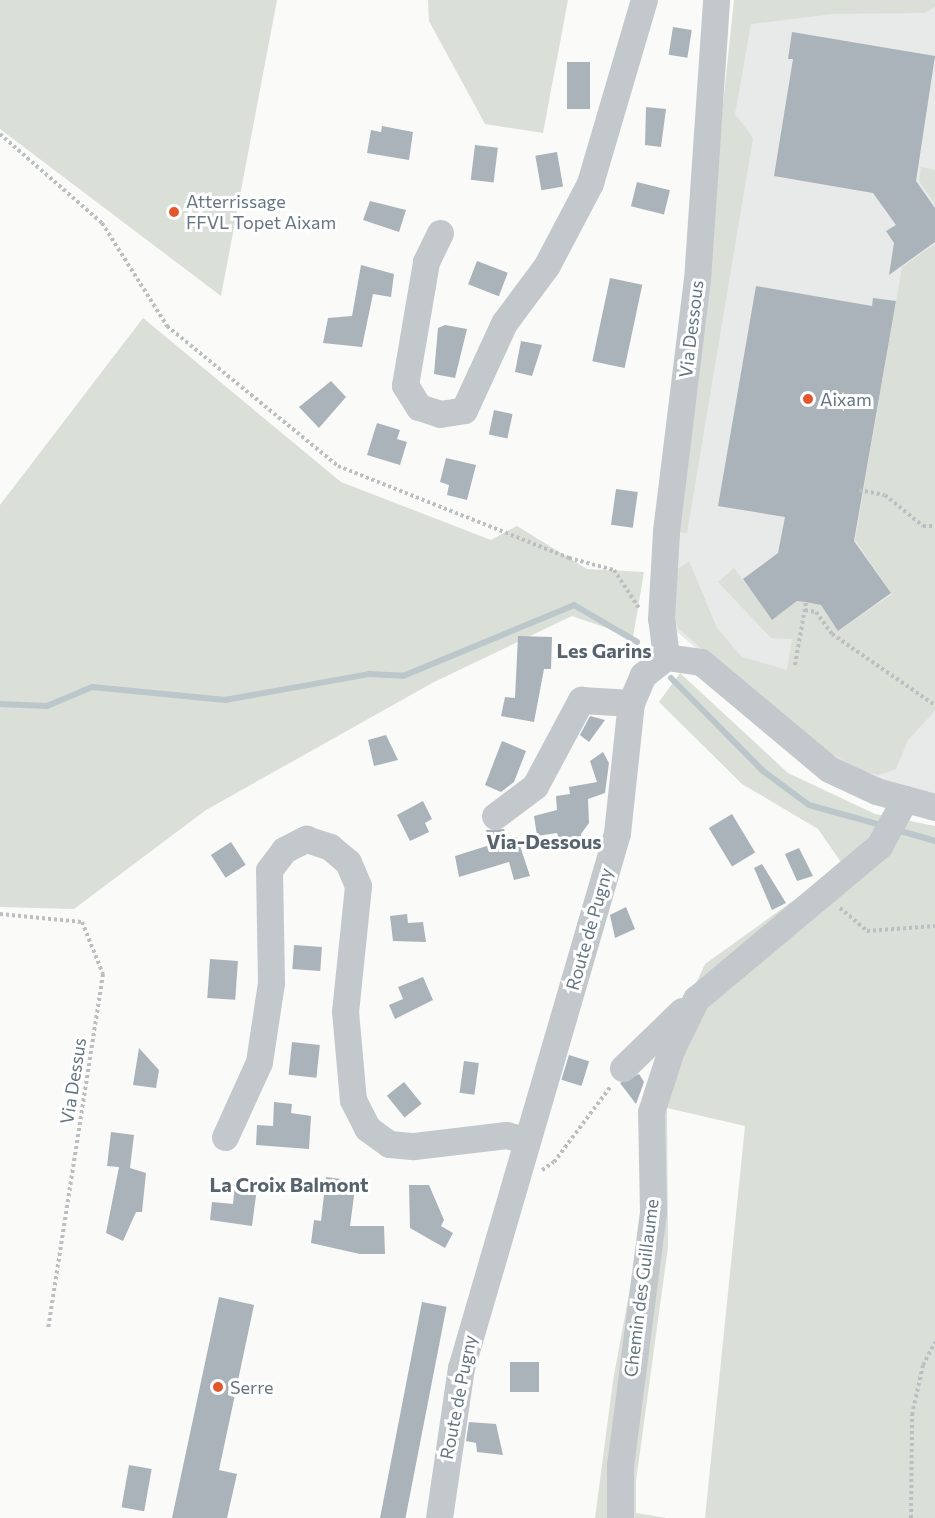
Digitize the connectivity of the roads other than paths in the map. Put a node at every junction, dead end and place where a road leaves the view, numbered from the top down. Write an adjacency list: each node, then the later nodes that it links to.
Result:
1 (644, 0): 3 (street)
2 (716, 0): 4 (street, Via Dessous)
3 (440, 233)
4 (666, 657): 5 (street, Route de Pugny); 8 (street)
5 (631, 703): 7 (street); 12 (street, Route de Pugny)
6 (935, 807): 8 (street)
7 (495, 816)
8 (895, 820): 9 (street, Chemin des Guillaume)
9 (696, 999): 10 (street); 14 (street, Chemin des Guillaume)
10 (623, 1068)
11 (225, 1137): 12 (street)
12 (526, 1140): 13 (street, Route de Pugny)
13 (439, 1518)
14 (620, 1518)

